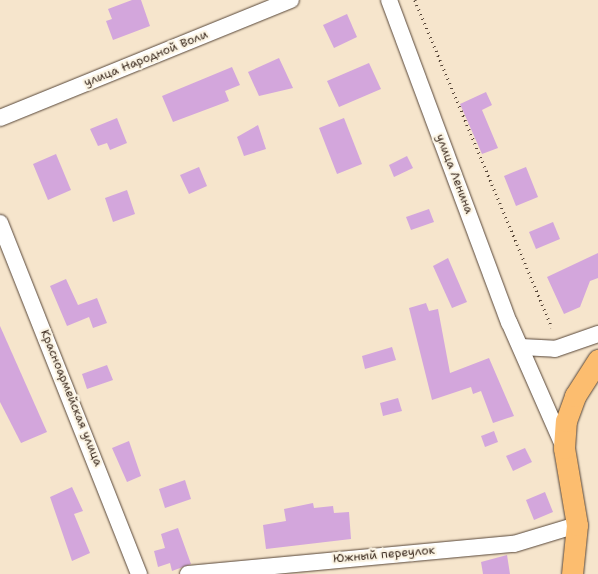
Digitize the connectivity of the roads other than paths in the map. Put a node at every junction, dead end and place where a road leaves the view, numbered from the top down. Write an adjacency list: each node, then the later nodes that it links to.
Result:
1 (291, 0): 3 (street, улица Народной Воли)
2 (389, 0): 6 (street, улица Ленина)
3 (0, 118)
4 (0, 223): 10 (street, Красноармейская улица)
5 (598, 334): 6 (street)
6 (520, 347): 8 (street, улица Ленина)
7 (598, 360): 8 (main road)
8 (564, 448): 9 (main road)
9 (577, 525): 11 (street, Южный переулок); 12 (main road)
10 (139, 574)
11 (188, 574)
12 (572, 574)

